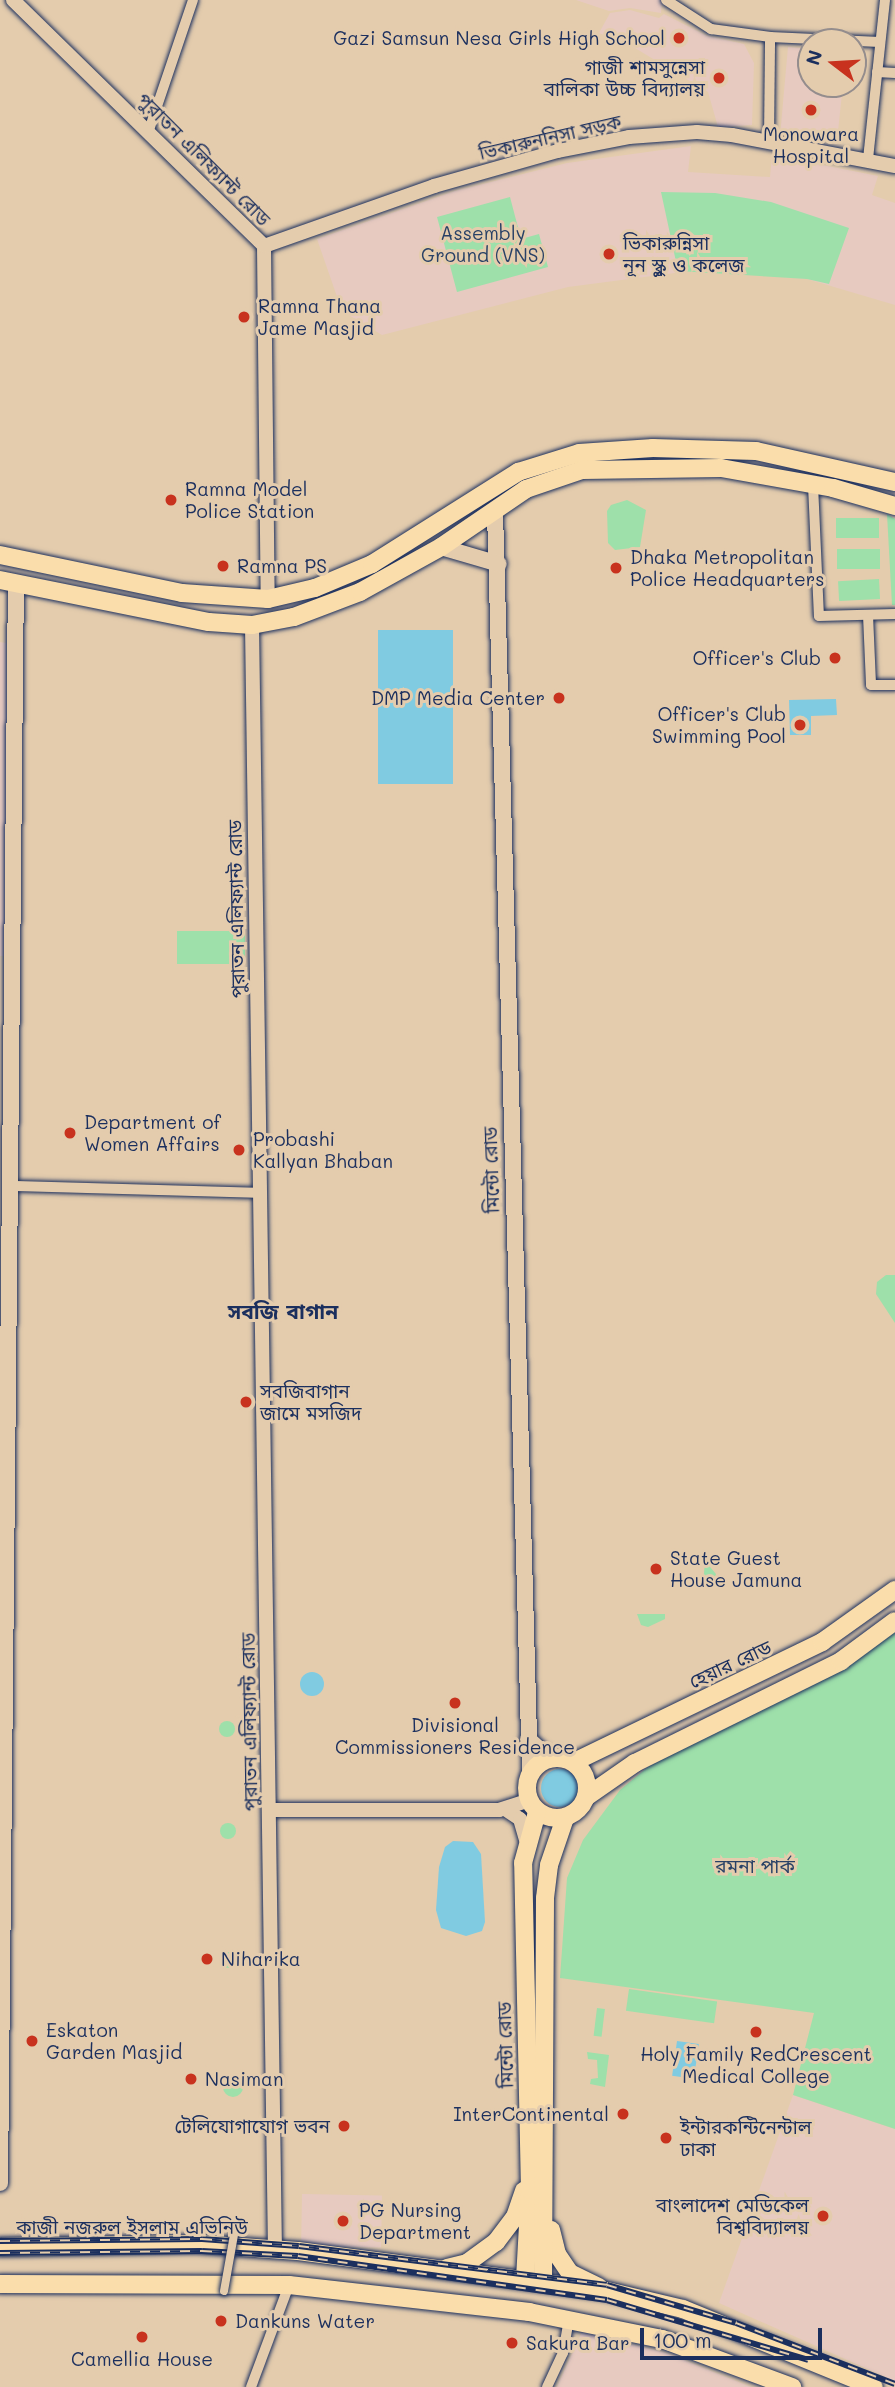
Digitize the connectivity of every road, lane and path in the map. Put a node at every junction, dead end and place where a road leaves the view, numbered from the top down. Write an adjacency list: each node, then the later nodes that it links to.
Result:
1 (13, 0): 9 (street, পুরাতন এলিফ্যান্ট রোড)
2 (193, 0): 9 (street)
3 (666, 0): 5 (street)
4 (885, 0): 6 (street)
5 (770, 37): 6 (street); 10 (street)
6 (880, 42): 7 (street)
7 (877, 72): 8 (street); 11 (street)
8 (895, 73)
9 (149, 130): 13 (street, পুরাতন এলিফ্যান্ট রোড)
10 (769, 140): 11 (street, ভিকারুননিসা সড়ক); 13 (street, ভিকারুননিসা সড়ক)
11 (868, 159): 12 (street, ভিকারুননিসা সড়ক)
12 (895, 166)
13 (264, 246): 24 (street, পুরাতন এলিফ্যান্ট রোড)
14 (672, 457): 15 (main road); 16 (main road); 17 (main road); 19 (main road)
15 (895, 482)
16 (813, 485): 18 (main road); 26 (street)
17 (486, 493): 19 (main road); 24 (main road)
18 (895, 506)
19 (495, 512): 20 (main road); 22 (main road, মিন্টো রোড)
20 (441, 547): 22 (main road); 27 (main road)
21 (0, 555): 24 (main road)
22 (499, 565): 34 (main road, মিন্টো রোড)
23 (8, 582): 27 (main road); 29 (main road)
24 (268, 599)
25 (895, 614): 26 (street)
26 (868, 615): 28 (street)
27 (252, 625): 30 (street, পুরাতন এলিফ্যান্ট রোড)
28 (895, 685)
29 (12, 1186): 30 (street); 31 (main road)
30 (260, 1193): 41 (street, পুরাতন এলিফ্যান্ট রোড)
31 (4, 1451): 44 (main road)
32 (895, 1590): 36 (main road, হেয়ার রোড)
33 (895, 1621): 38 (main road)
34 (528, 1739): 35 (main road); 37 (main road, মিন্টো রোড)
35 (549, 1758): 36 (main road); 37 (main road)
36 (573, 1762): 38 (main road)
37 (530, 1774): 39 (main road)
38 (586, 1797): 42 (main road)
39 (533, 1806): 40 (street); 42 (main road); 43 (main road, মিন্টো রোড)
40 (505, 1809): 41 (street); 43 (street)
41 (269, 1810): 49 (street, পুরাতন এলিফ্যান্ট রোড)
42 (565, 1818): 45 (main road, মিন্টো রোড)
43 (526, 1840): 45 (main road, মিন্টো রোড)
44 (2, 1846): 46 (main road)
45 (538, 2168): 50 (main road); 51 (main road, মিন্টো রোড); 55 (main road)
46 (0, 2183)
47 (235, 2230): 54 (street, bridge)
48 (0, 2247): 49 (main road, কাজী নজরুল ইসলাম এভিনিউ)
49 (275, 2250): 50 (main road, কাজী নজরুল ইসলাম এভিনিউ)
50 (447, 2268): 51 (main road, কাজী নজরুল ইসলাম এভিনিউ)
51 (534, 2280): 55 (main road, কাজী নজরুল ইসলাম এভিনিউ); 56 (main road, মিন্টো রোড)
52 (0, 2284): 53 (main road)
53 (289, 2285): 56 (main road); 58 (street)
54 (224, 2291)
55 (607, 2291): 61 (main road, কাজী নজরুল ইসলাম এভিনিউ)
56 (529, 2312): 57 (main road)
57 (569, 2318): 59 (street); 60 (main road)
58 (251, 2387)
59 (547, 2387)
60 (792, 2387)
61 (874, 2387)

